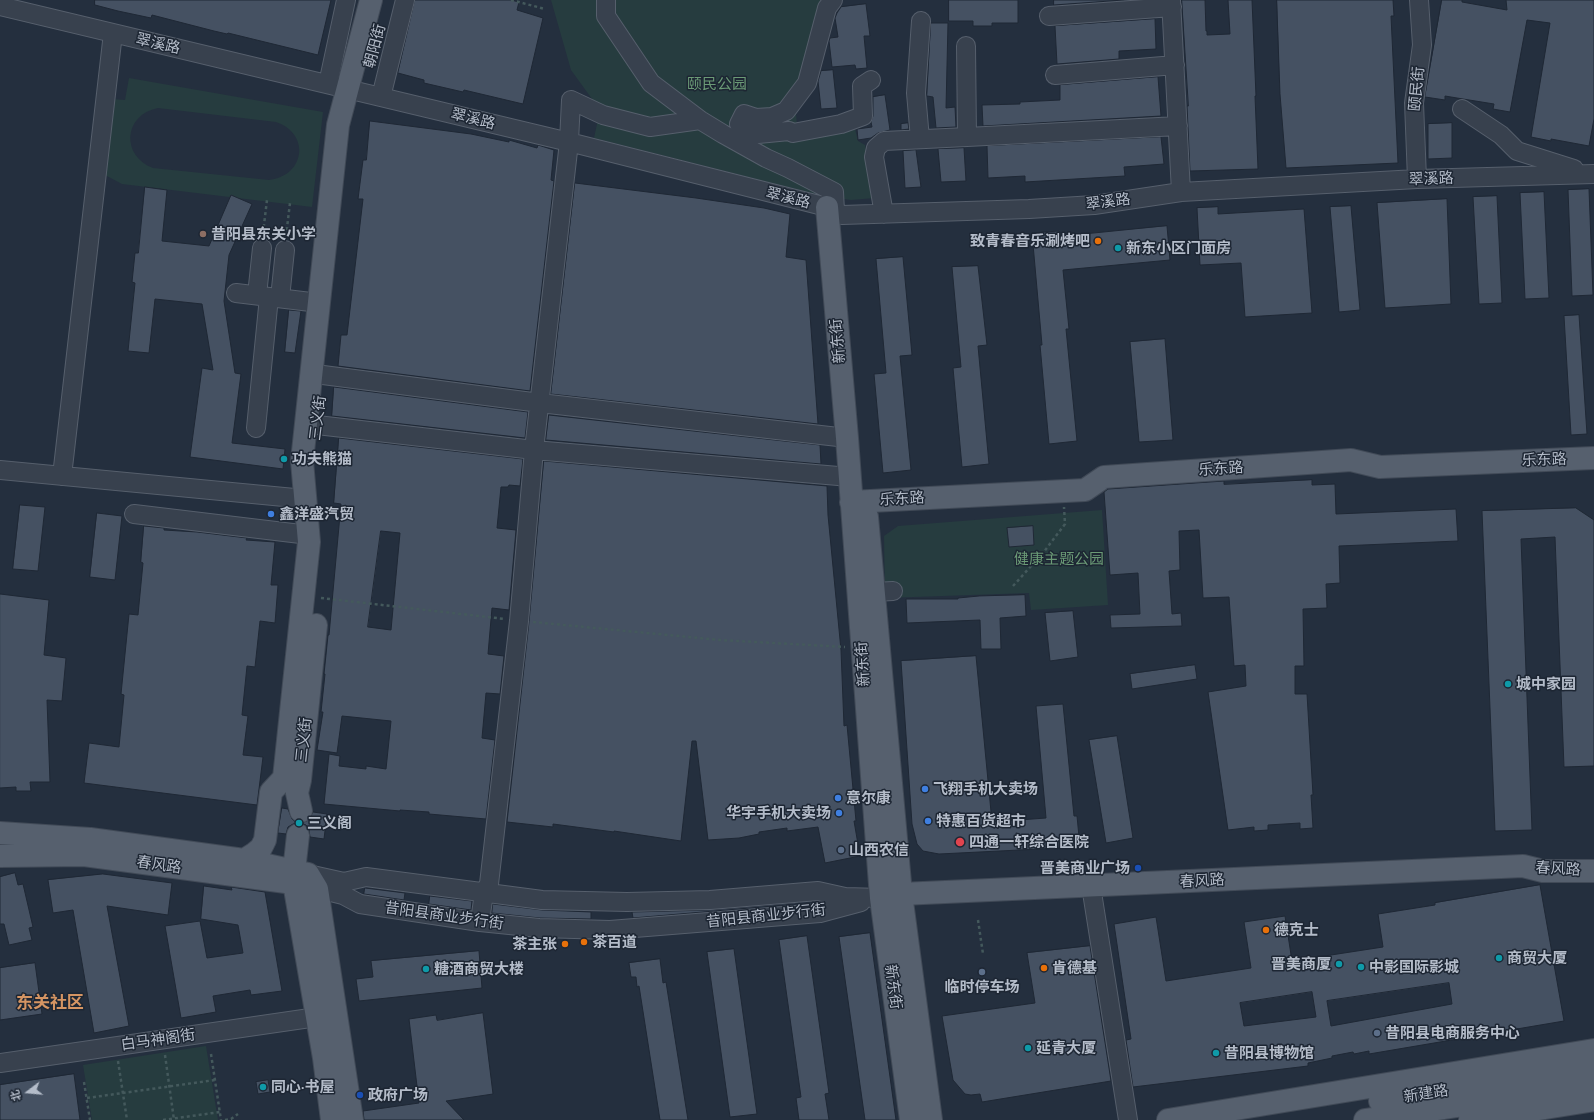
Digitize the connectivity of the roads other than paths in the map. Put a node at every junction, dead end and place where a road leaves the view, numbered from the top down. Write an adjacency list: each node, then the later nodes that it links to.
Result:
1 (346, 0): 17 (street)
2 (372, 0): 17 (main road, 朝阳街)
3 (387, 0): 17 (main road, 朝阳街)
4 (405, 0): 17 (street)
5 (606, 0): 19 (street)
6 (833, 0): 16 (street)
7 (1419, 0): 25 (street, 颐民街)
8 (1172, 3): 10 (street); 14 (street)
9 (0, 6): 12 (street, 翠溪路)
10 (1049, 16)
11 (921, 21): 22 (street)
12 (113, 33): 17 (street, 翠溪路); 42 (street)
13 (966, 46): 21 (street)
14 (1175, 65): 15 (street); 20 (street)
15 (1055, 75)
16 (871, 80)
17 (354, 90): 23 (street, 翠溪路); 33 (main road, 三义街); 34 (main road, 三义街)
18 (1462, 109): 24 (street)
19 (700, 120): 23 (street); 27 (street)
20 (1178, 126): 21 (street); 26 (street)
21 (967, 137): 22 (street)
22 (920, 139): 28 (street)
23 (569, 142): 27 (street, 翠溪路); 35 (street)
24 (1593, 174): 25 (street, 翠溪路)
25 (1417, 179): 26 (street, 翠溪路)
26 (1181, 192): 28 (street, 翠溪路)
27 (835, 211): 28 (street, 翠溪路); 38 (main road, 新东街); 45 (main road, 新东街)
28 (884, 214)
29 (262, 248): 32 (street)
30 (285, 250): 32 (street)
31 (236, 293): 32 (street)
32 (268, 297): 33 (street); 37 (street)
33 (319, 303): 44 (main road, 三义街)
34 (323, 375): 35 (street); 36 (main road, 三义街)
35 (540, 403): 38 (street); 39 (street)
36 (318, 425): 39 (street); 48 (main road, 三义街)
37 (256, 428)
38 (847, 438): 43 (main road, 新东街)
39 (534, 450): 43 (street); 58 (street)
40 (1594, 458): 45 (main road, 乐东路)
41 (0, 470): 42 (street)
42 (62, 476): 44 (street)
43 (850, 477): 45 (main road, 新东街)
44 (305, 499): 47 (main road, 三义街)
45 (859, 502): 59 (main road, 新东街); 59 (main road, 新东街)
46 (134, 514): 47 (street)
47 (309, 535): 48 (main road, 三义街)
48 (294, 794): 53 (main road, 三义街)
49 (0, 833): 53 (main road, 春风路)
50 (298, 836): 56 (main road)
51 (1594, 855): 54 (main road, 春风路)
52 (0, 856): 56 (main road, 春风路)
53 (244, 860): 56 (main road, 春风路)
54 (1523, 866): 55 (main road, 春风路); 57 (main road, 春风路)
55 (1594, 871)
56 (303, 879): 58 (street, 昔阳县商业步行街); 60 (street, 昔阳县商业步行街); 61 (main road); 68 (main road)
57 (1092, 886): 59 (main road, 春风路); 71 (street)
58 (484, 892): 59 (street, 昔阳县商业步行街); 60 (street)
59 (891, 896): 60 (street, 昔阳县商业步行街); 69 (main road, 新东街); 70 (main road, 新东街)
60 (480, 922)
61 (317, 1017): 63 (street, 白马神阁街); 67 (main road)
62 (1594, 1050): 72 (main road)
63 (0, 1063)
64 (1594, 1068): 73 (main road, 新建路)
65 (1594, 1085): 74 (main road, 新建路)
66 (1594, 1100): 75 (main road)
67 (332, 1120)
68 (352, 1120)
69 (911, 1120)
70 (931, 1120)
71 (1128, 1120)
72 (1168, 1120)
73 (1257, 1120)
74 (1365, 1120)
75 (1470, 1120)

